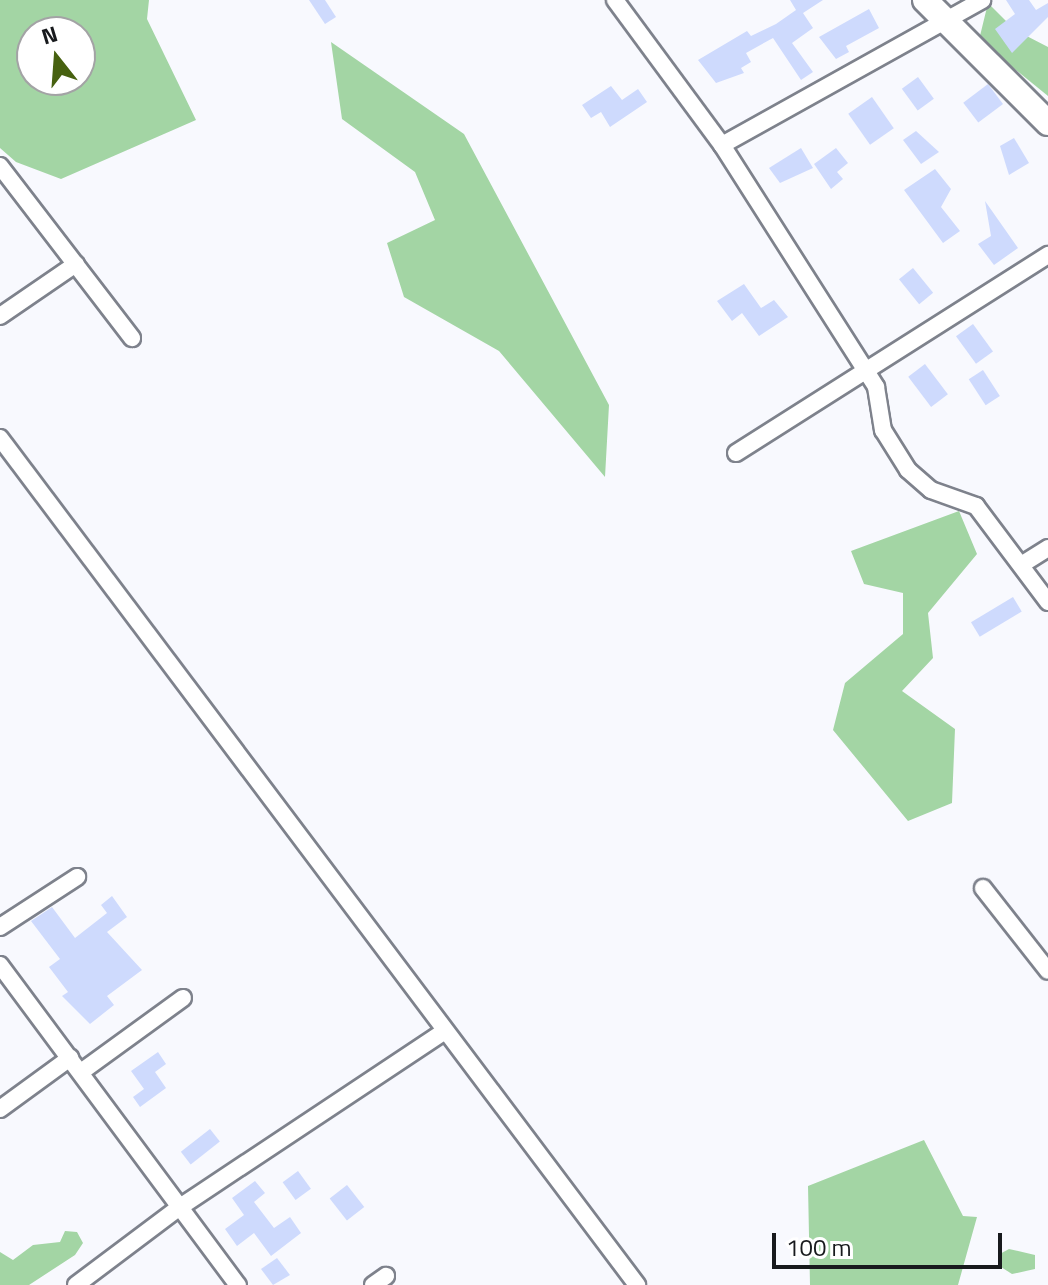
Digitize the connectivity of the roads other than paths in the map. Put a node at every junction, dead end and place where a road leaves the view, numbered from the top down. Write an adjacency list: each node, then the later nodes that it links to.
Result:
1 (616, 0): 6 (street)
2 (925, 0): 4 (main road)
3 (982, 0): 4 (street)
4 (943, 22): 5 (main road); 6 (street)
5 (1048, 123)
6 (722, 145): 12 (street)
7 (0, 166): 9 (street)
8 (1048, 255): 12 (street)
9 (76, 264): 10 (street); 11 (street)
10 (0, 316)
11 (132, 338)
12 (861, 371): 14 (street); 16 (street)
13 (0, 438): 24 (street)
14 (736, 453)
15 (1048, 548): 16 (street)
16 (1021, 565): 17 (street)
17 (1048, 602)
18 (77, 877): 20 (street)
19 (983, 888): 22 (street)
20 (0, 927)
21 (0, 965): 25 (street)
22 (1048, 971)
23 (183, 998): 26 (street)
24 (445, 1031): 28 (street); 31 (street)
25 (70, 1058): 26 (street); 27 (street)
26 (81, 1072): 28 (street)
27 (0, 1109)
28 (180, 1207): 29 (street); 30 (street)
29 (76, 1285)
30 (238, 1285)
31 (637, 1285)

